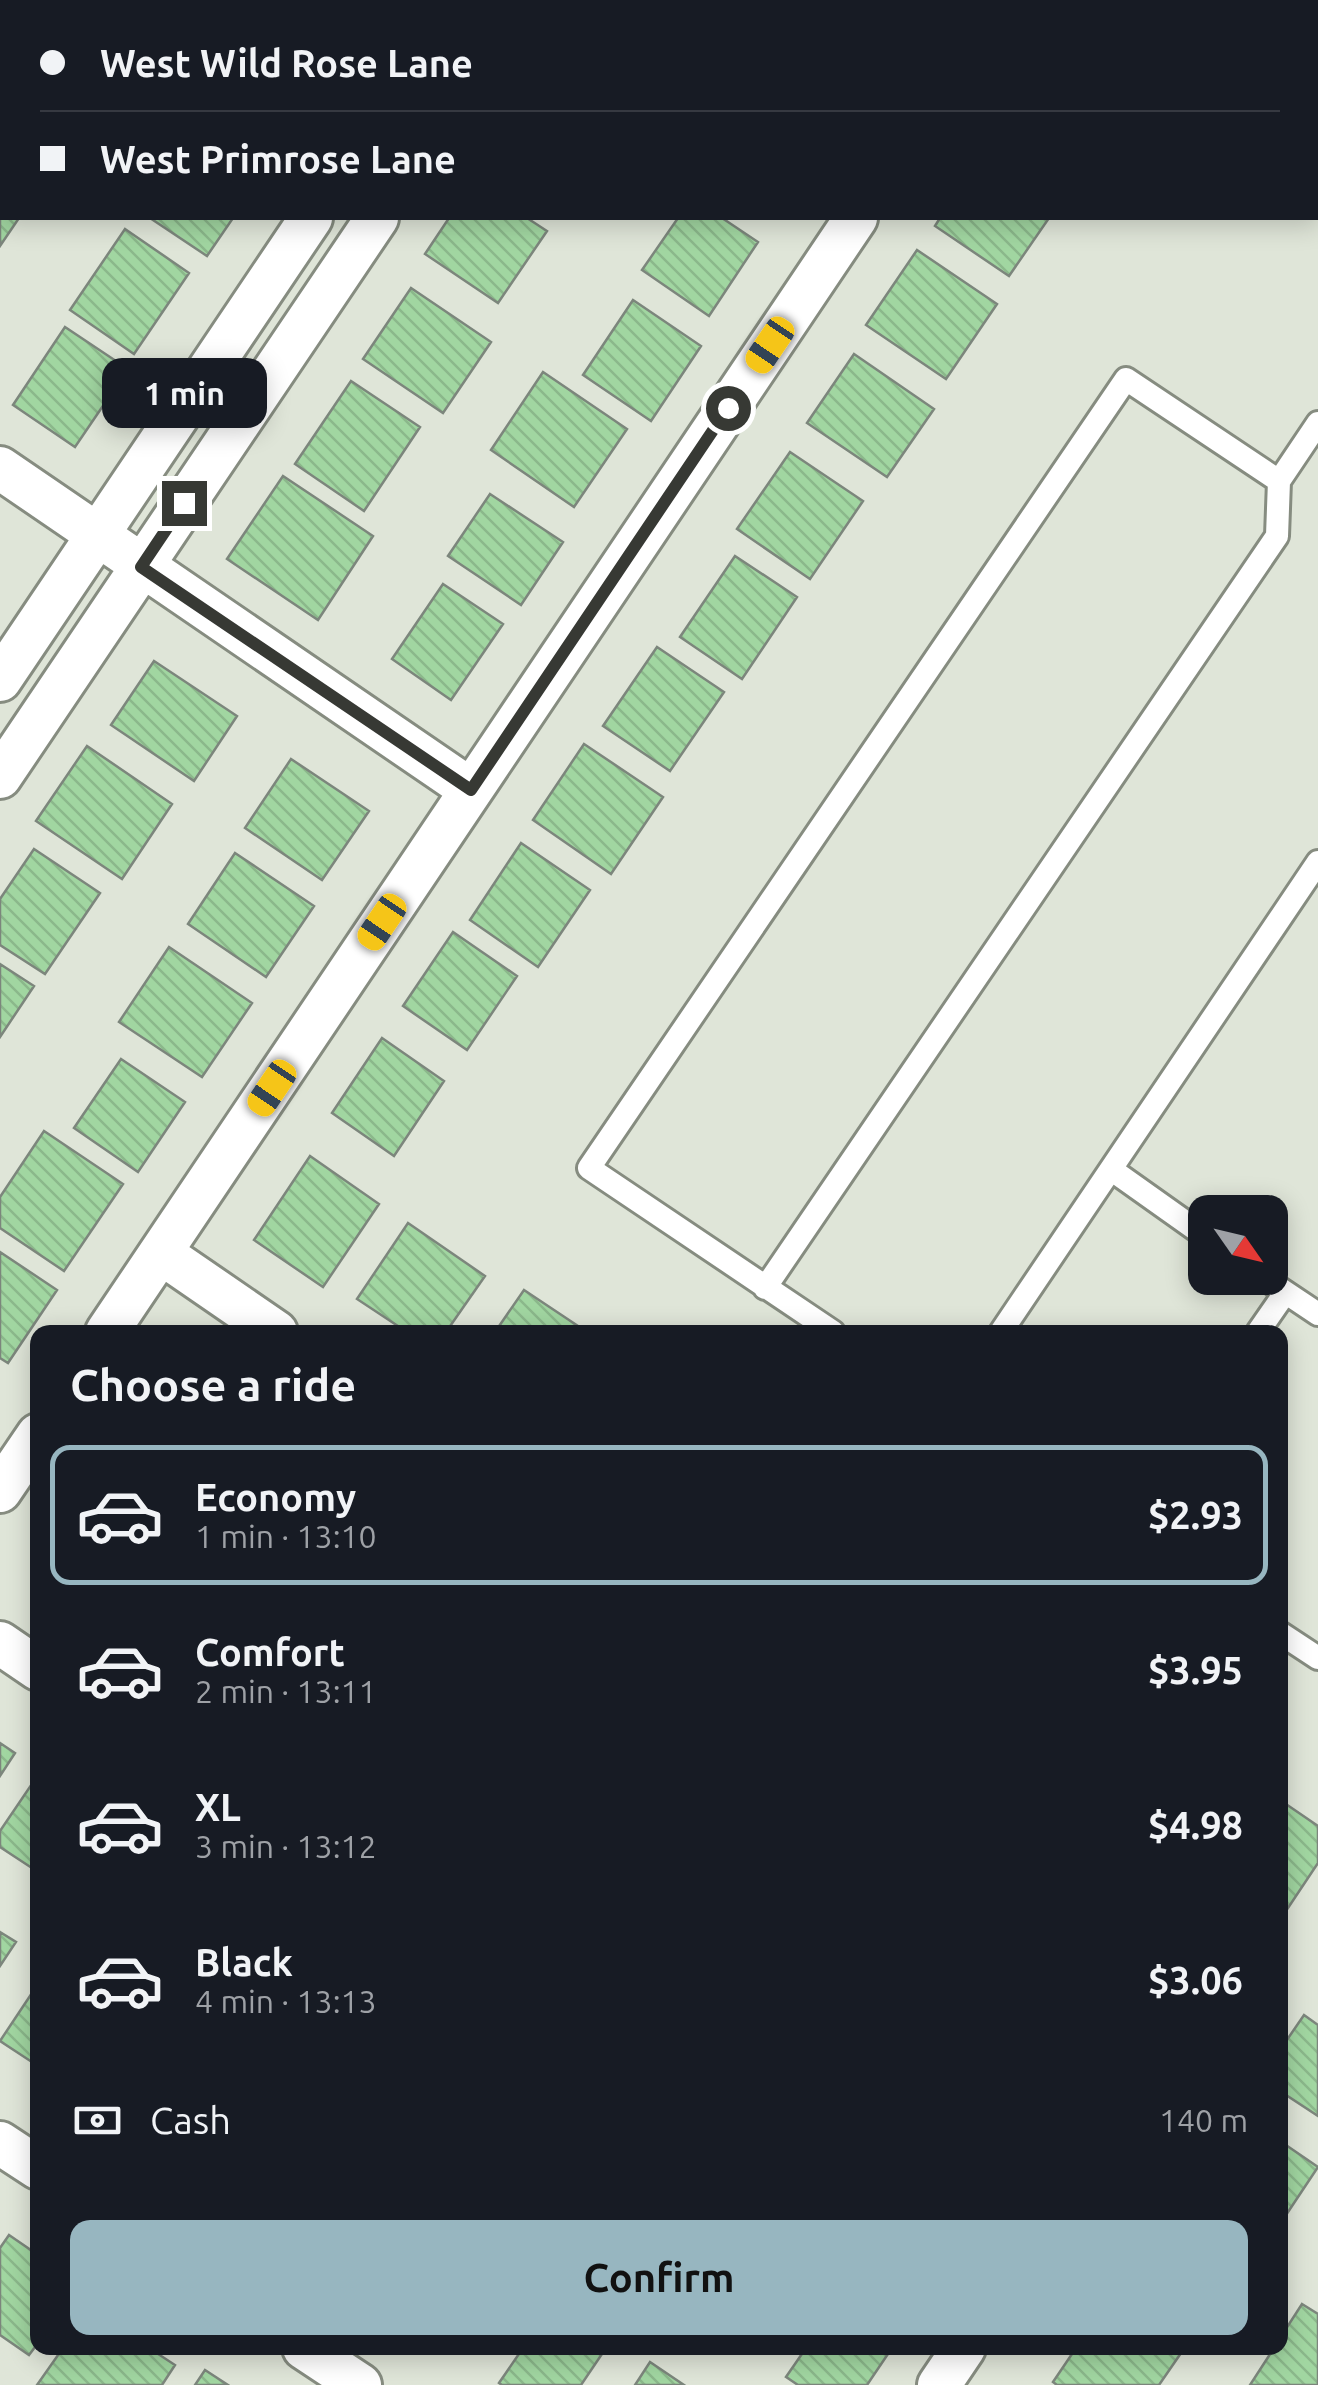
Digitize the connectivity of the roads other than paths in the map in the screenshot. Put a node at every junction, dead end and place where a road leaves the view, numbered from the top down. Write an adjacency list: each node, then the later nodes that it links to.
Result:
1 (310, 220): 7 (street)
2 (376, 220): 8 (street)
3 (855, 220): 11 (street)
4 (1318, 423): 6 (lane)
5 (0, 468): 7 (street)
6 (1279, 481): 16 (lane); 16 (lane)
7 (97, 536): 8 (street); 9 (street)
8 (141, 567): 10 (street); 11 (street)
9 (0, 680)
10 (0, 776)
11 (471, 790): 15 (street)
12 (1318, 862): 13 (lane)
13 (1112, 1170): 14 (lane); 23 (lane)
14 (1188, 1224)
15 (161, 1252): 20 (street); 21 (street)
16 (765, 1288): 22 (lane)
17 (1288, 1293): 19 (lane)
18 (1284, 1295): 24 (lane)
19 (1318, 1314)
20 (112, 1325)
21 (266, 1325)
22 (822, 1325)
23 (1007, 1325)
24 (1263, 1325)
25 (30, 1447): 26 (street)
26 (0, 1491)
27 (1288, 1635): 29 (lane)
28 (0, 1643): 30 (street)
29 (1313, 1645)
30 (30, 1664)
31 (0, 2142): 32 (street)
32 (30, 2163)
33 (315, 2355): 35 (street)
34 (959, 2355): 36 (street)
35 (360, 2385)
36 (939, 2385)

